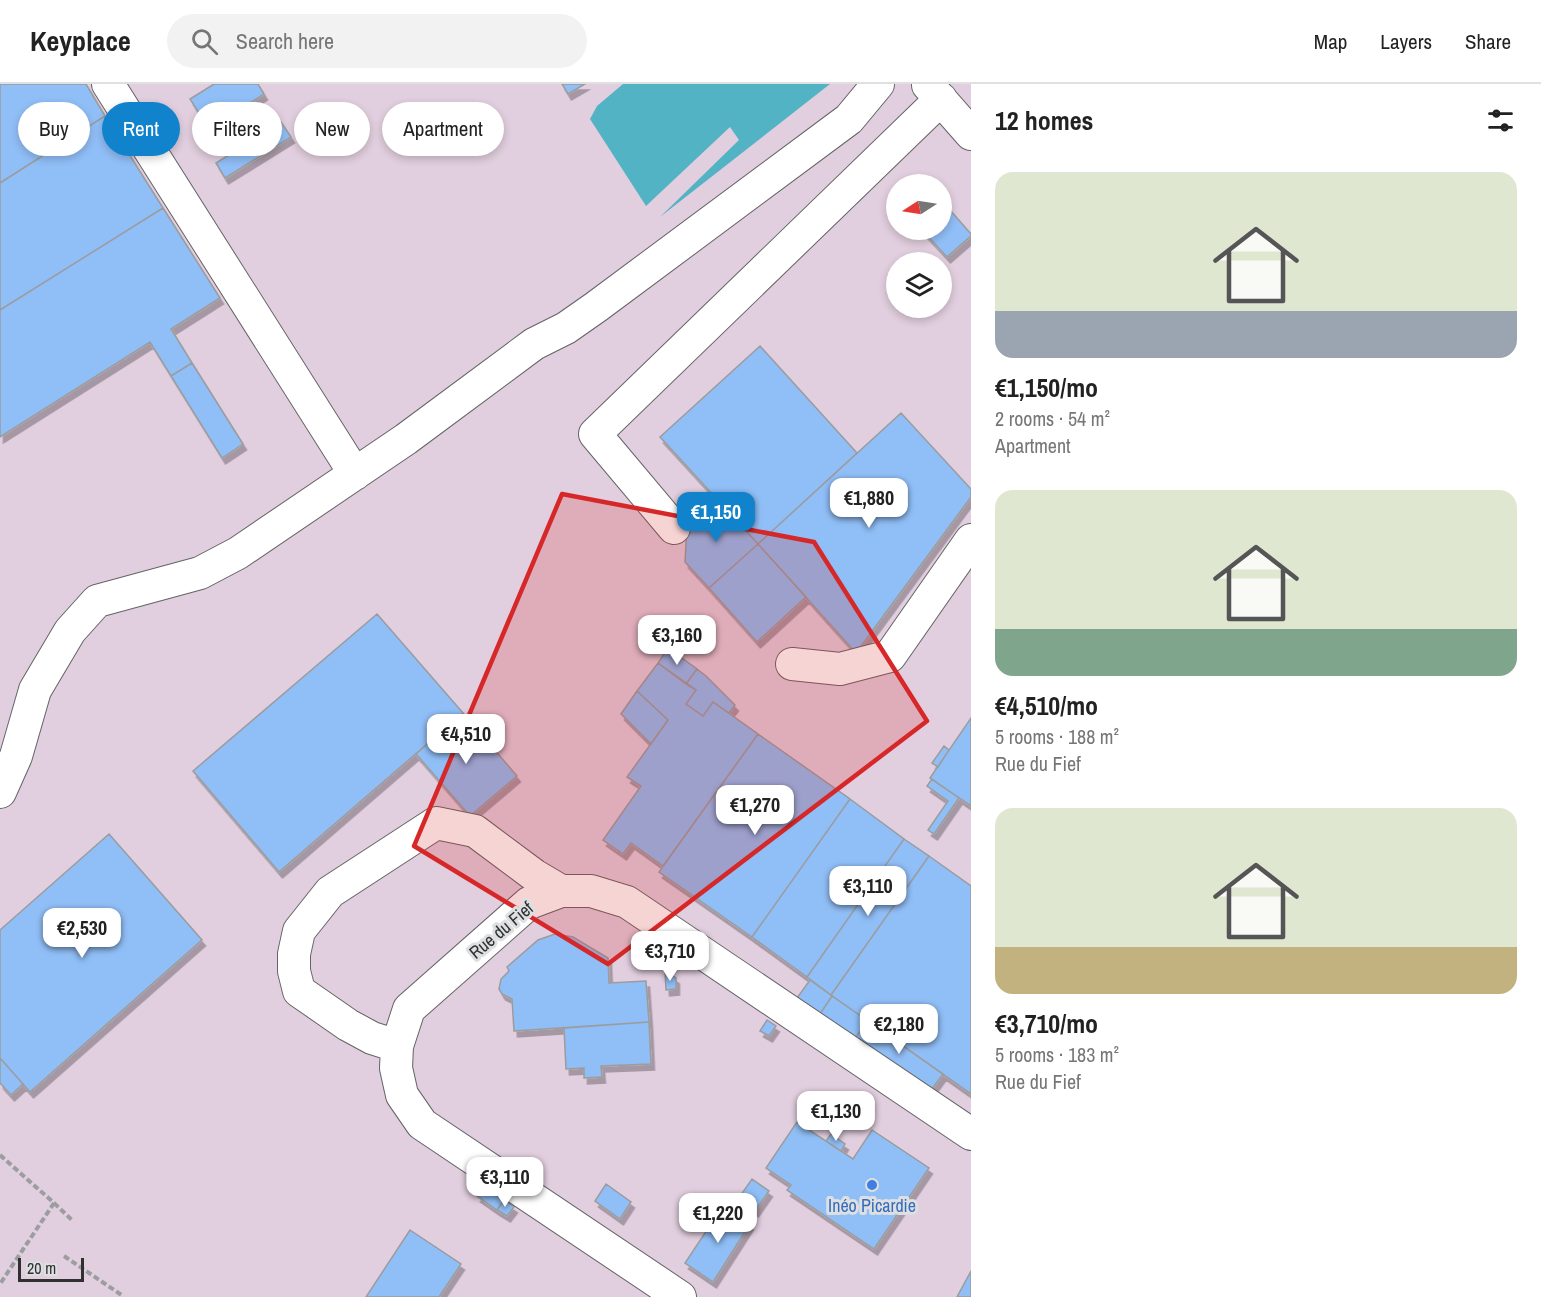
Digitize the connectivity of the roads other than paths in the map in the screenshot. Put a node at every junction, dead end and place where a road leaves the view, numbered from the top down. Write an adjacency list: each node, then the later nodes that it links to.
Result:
1 (108, 84): 5 (street)
2 (878, 84): 5 (street)
3 (934, 92): 4 (street); 6 (street)
4 (971, 134)
5 (355, 474): 9 (street)
6 (674, 528)
7 (971, 540): 8 (street)
8 (792, 664)
9 (0, 792)
10 (561, 891): 11 (street, Rue du Fief); 11 (street); 12 (street, Rue du Fief)
11 (397, 1046): 13 (street, Rue du Fief)
12 (971, 1134)
13 (680, 1297)

